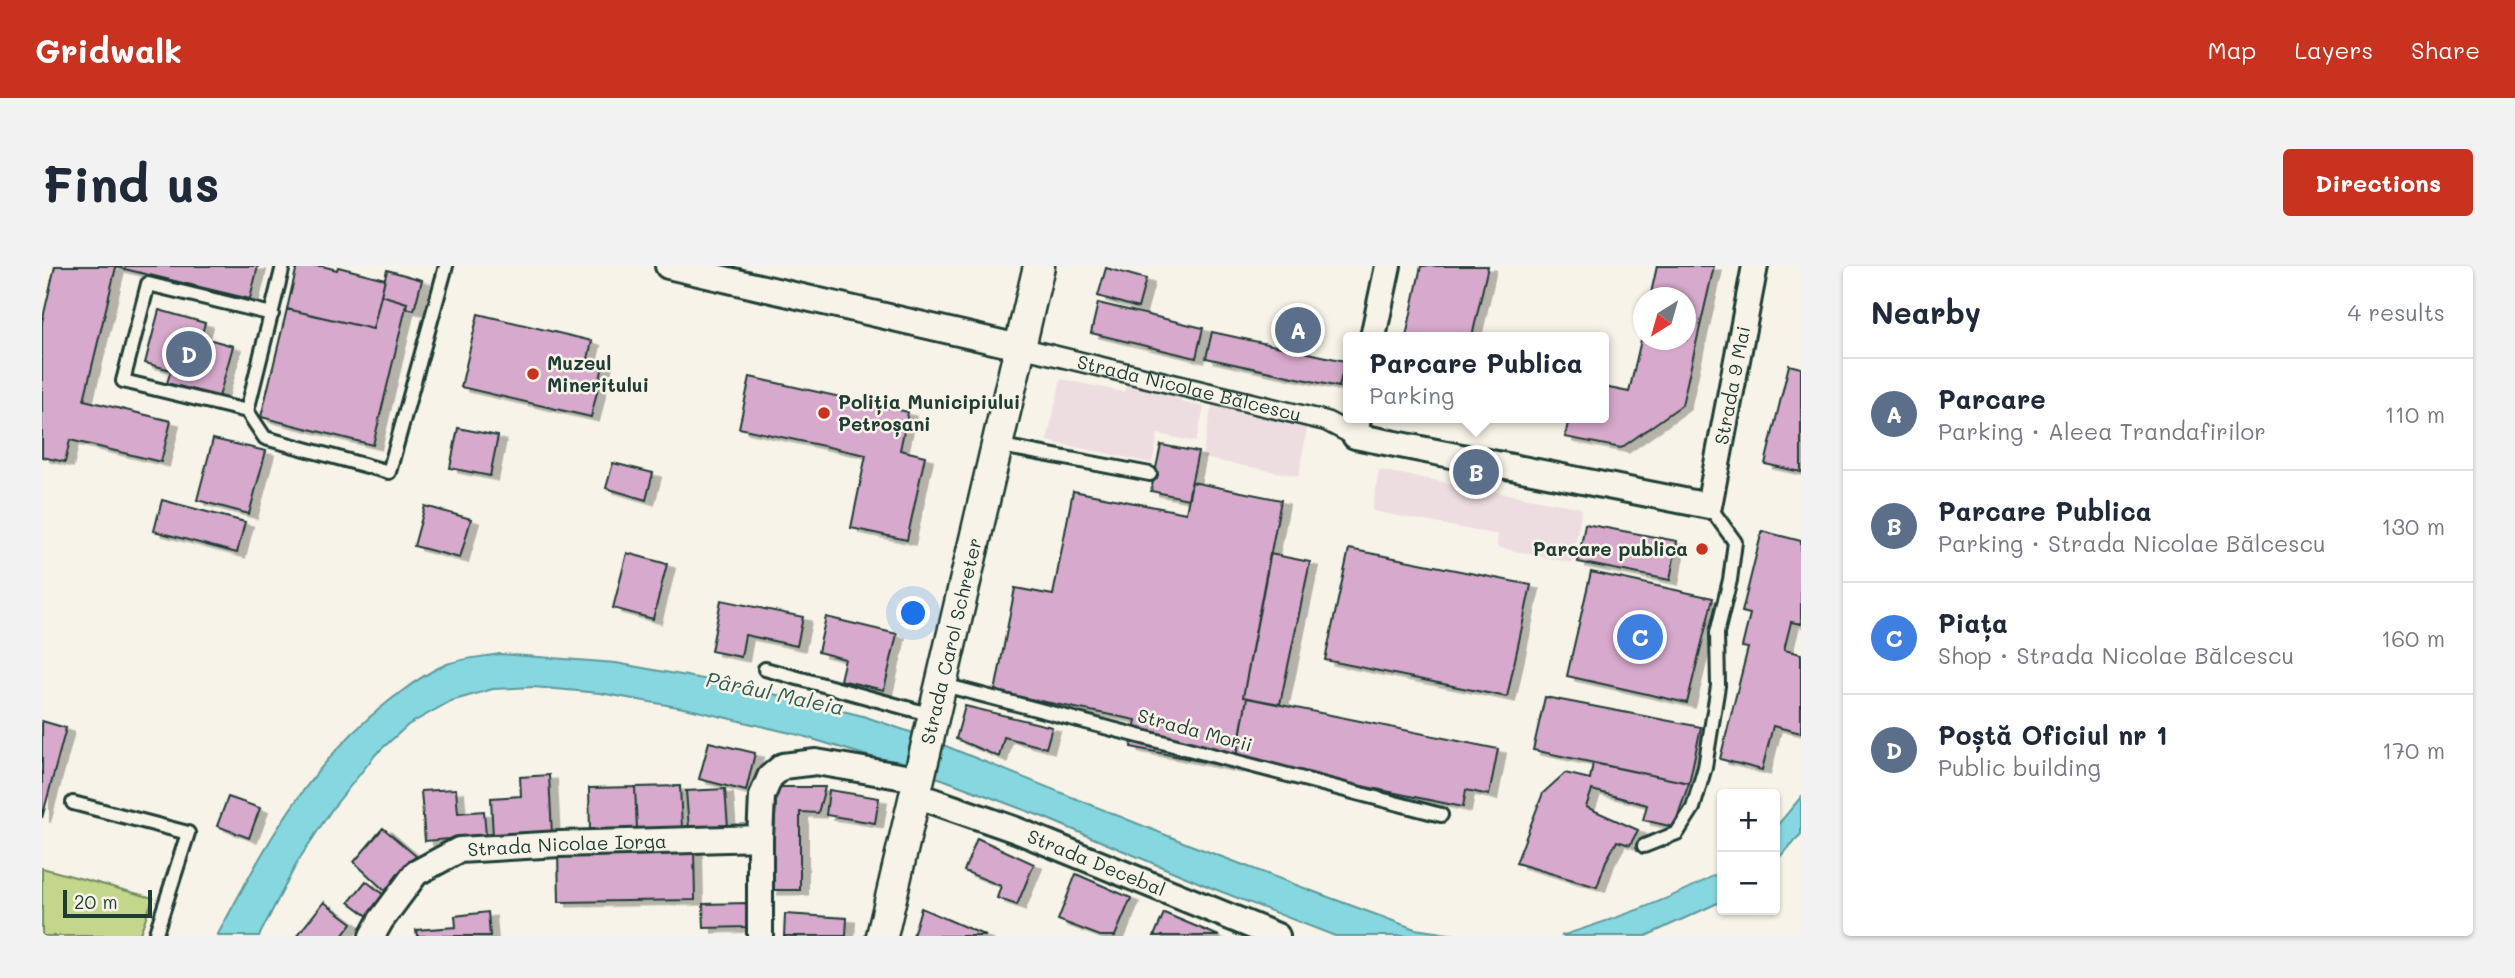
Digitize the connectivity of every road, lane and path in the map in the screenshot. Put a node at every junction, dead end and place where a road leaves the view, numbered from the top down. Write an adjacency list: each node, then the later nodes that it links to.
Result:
1 (283, 266): 7 (lane)
2 (446, 266): 10 (lane)
3 (668, 266): 9 (street, Strada Nicolae Bălcescu)
4 (1039, 266): 9 (street, Strada Carol Schreter)
5 (1388, 266): 8 (street)
6 (1755, 266): 14 (street, Strada 9 Mai)
7 (272, 314): 10 (lane); 10 (lane)
8 (1374, 332)
9 (1019, 347): 11 (street, Strada Nicolae Bălcescu); 12 (street, Strada Carol Schreter)
10 (247, 411)
11 (1357, 427): 14 (street, Strada Nicolae Bălcescu)
12 (996, 444): 13 (lane); 16 (street, Strada Carol Schreter)
13 (1150, 474)
14 (1709, 506): 22 (lane)
15 (765, 669): 17 (lane)
16 (940, 684): 17 (street, Strada Carol Schreter); 20 (lane, Strada Morii)
17 (932, 715): 18 (street, Strada Carol Schreter)
18 (915, 787): 21 (street); 26 (street, Strada Carol Schreter); 27 (street, Strada Decebal)
19 (73, 803): 23 (lane)
20 (1441, 815)
21 (760, 838): 24 (street, Strada Nicolae Iorga); 25 (street)
22 (1644, 846)
23 (155, 936)
24 (372, 936)
25 (760, 936)
26 (882, 936)
27 (1276, 936)

